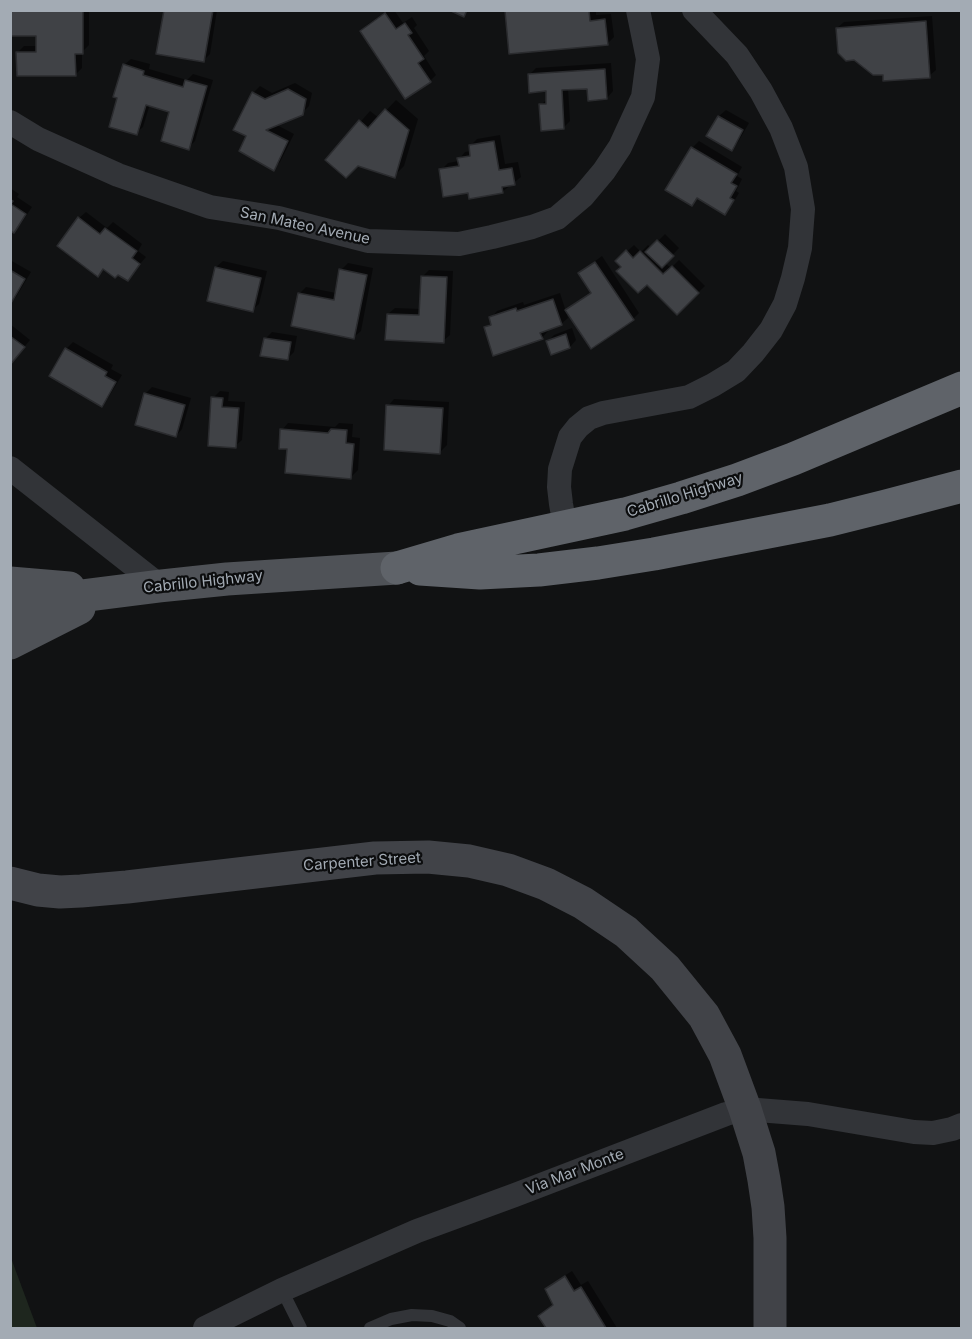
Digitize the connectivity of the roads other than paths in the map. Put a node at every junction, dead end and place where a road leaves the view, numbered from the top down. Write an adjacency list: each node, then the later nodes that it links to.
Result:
1 (638, 10): 3 (street, San Mateo Avenue)
2 (694, 10): 7 (street)
3 (10, 122)
4 (962, 388): 7 (highway, Cabrillo Highway)
5 (10, 468): 10 (street)
6 (962, 486): 8 (highway, Cabrillo Highway)
7 (566, 527): 8 (highway, Cabrillo Highway)
8 (397, 568): 10 (main road, Cabrillo Highway)
9 (10, 583): 11 (main road)
10 (160, 586): 11 (main road, Cabrillo Highway)
11 (110, 592): 12 (main road, Cabrillo Highway); 13 (main road)
12 (10, 611)
13 (10, 643)
14 (10, 883): 15 (street, Carpenter Street)
15 (745, 1109): 16 (street, Via Mar Monte); 17 (street, Via Mar Monte); 22 (street, Carpenter Street)
16 (962, 1125)
17 (282, 1290): 18 (street, Via Mar Monte); 19 (lane)
18 (206, 1329)
19 (301, 1329)
20 (370, 1329): 21 (lane)
21 (460, 1329)
22 (770, 1329)

